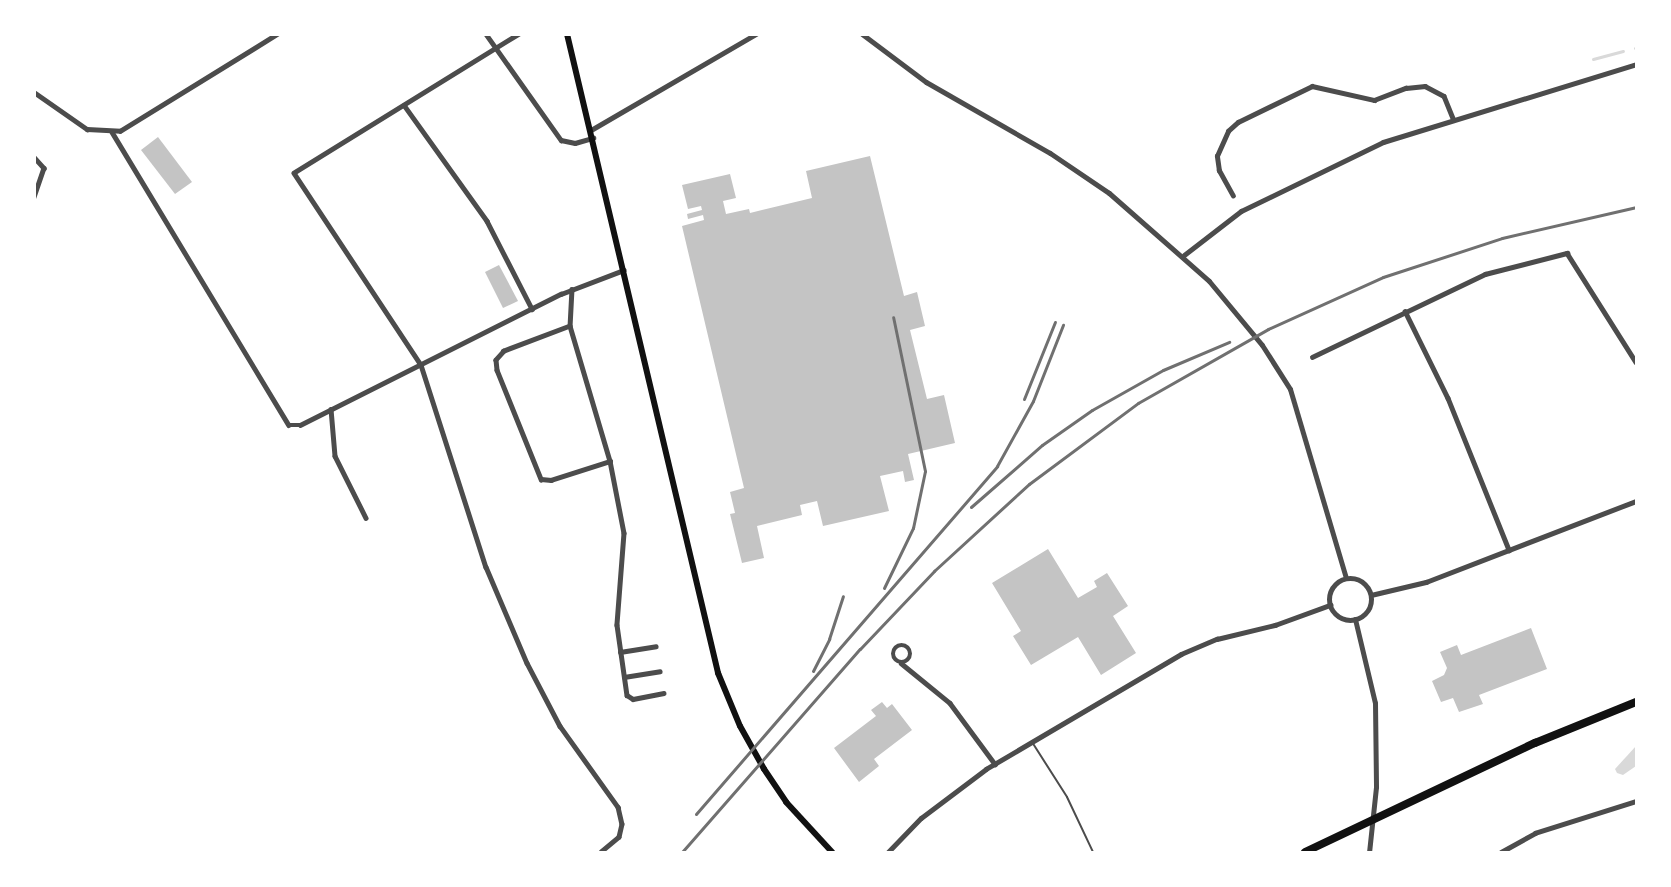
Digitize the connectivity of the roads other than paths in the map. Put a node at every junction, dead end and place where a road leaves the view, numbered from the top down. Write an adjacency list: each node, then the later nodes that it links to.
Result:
1 (277, 34): 13 (street)
2 (486, 34): 7 (street)
3 (519, 34): 7 (street)
4 (567, 34): 12 (main road)
5 (756, 34): 12 (street)
6 (862, 34): 18 (street)
7 (496, 47): 10 (street); 14 (street)
8 (1636, 64): 11 (street)
9 (34, 92): 13 (street)
10 (404, 105): 21 (street); 26 (street)
11 (1454, 118): 16 (street); 18 (street)
12 (591, 130): 14 (main road)
13 (112, 132): 27 (street)
14 (593, 138): 19 (main road)
15 (34, 157): 17 (street)
16 (1233, 196)
17 (34, 197)
18 (1184, 255): 32 (street)
19 (624, 270): 20 (street); 47 (main road)
20 (572, 289): 21 (street); 23 (street)
21 (532, 309): 26 (street)
22 (1405, 311): 24 (street); 25 (street); 31 (street)
23 (570, 326): 28 (street); 28 (street)
24 (1312, 357)
25 (1636, 362)
26 (421, 365): 27 (street); 46 (street)
27 (331, 409): 30 (street)
28 (610, 461): 37 (street)
29 (1636, 501): 31 (street)
30 (366, 518)
31 (1509, 550): 33 (street)
32 (1346, 578): 33 (street); 34 (street)
33 (1371, 595): 35 (street)
34 (1330, 605): 35 (street); 43 (street)
35 (1355, 619): 51 (street)
36 (656, 646): 37 (street)
37 (620, 651): 40 (street)
38 (908, 663): 38 (street); 44 (street)
39 (660, 671): 40 (street)
40 (624, 677): 41 (street)
41 (663, 693)
42 (1636, 702): 50 (highway)
43 (1032, 742): 44 (street); 49 (lane)
44 (995, 764): 48 (street)
45 (1636, 801): 52 (street)
46 (601, 852)
47 (832, 852)
48 (888, 852)
49 (1093, 852)
50 (1305, 852)
51 (1369, 852)
52 (1501, 852)

